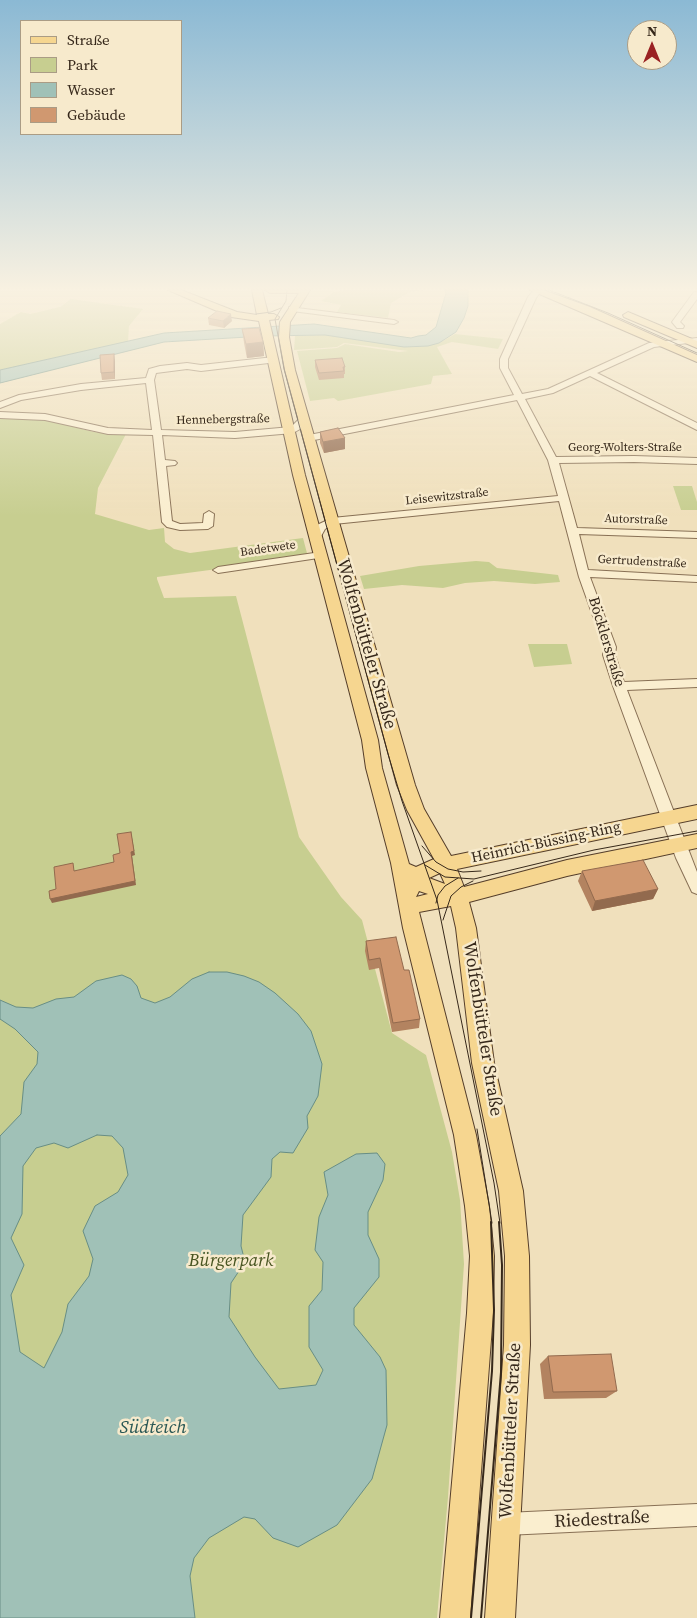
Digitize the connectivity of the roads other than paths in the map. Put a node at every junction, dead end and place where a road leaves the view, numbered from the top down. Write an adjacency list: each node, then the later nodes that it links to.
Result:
1 (221, 366): 7 (street)
2 (275, 366): 13 (main road, Wolfenbütteler Straße)
3 (291, 366): 11 (main road, Wolfenbütteler Straße)
4 (504, 366): 8 (street, Böcklerstraße)
5 (607, 366): 6 (street)
6 (591, 373): 8 (street); 12 (street)
7 (150, 380): 9 (street); 14 (street, Hennebergstraße)
8 (519, 397): 15 (street); 16 (street, Böcklerstraße)
9 (0, 405)
10 (0, 415): 14 (street, Hennebergstraße)
11 (303, 420): 13 (street); 15 (main road, Wolfenbütteler Straße)
12 (697, 427)
13 (289, 430): 14 (street, Hennebergstraße); 23 (main road, Wolfenbütteler Straße)
14 (157, 433): 19 (street)
15 (309, 438): 20 (main road, Wolfenbütteler Straße)
16 (553, 460): 17 (street, Georg-Wolters-Straße); 18 (street, Böcklerstraße)
17 (697, 461)
18 (564, 498): 20 (street, Leisewitzstraße); 21 (street, Böcklerstraße)
19 (209, 514)
20 (332, 521): 23 (street); 34 (main road, Wolfenbütteler Straße)
21 (573, 531): 22 (street, Autorstraße); 26 (street, Böcklerstraße)
22 (697, 535)
23 (316, 536): 24 (main road, Wolfenbütteler Straße)
24 (321, 555): 25 (street, Badetwete); 36 (main road, Wolfenbütteler Straße)
25 (218, 570)
26 (585, 573): 27 (street, Gertrudenstraße); 29 (street, Böcklerstraße)
27 (697, 579)
28 (697, 683): 29 (street)
29 (619, 686): 31 (street, Böcklerstraße)
30 (697, 812): 31 (main road, Heinrich-Büssing-Ring)
31 (668, 817): 33 (street, Böcklerstraße); 34 (main road, Heinrich-Büssing-Ring)
32 (697, 842): 33 (main road, Heinrich-Büssing-Ring)
33 (678, 846): 35 (street, Böcklerstraße); 37 (main road, Heinrich-Büssing-Ring)
34 (446, 864): 36 (main road, Heinrich-Büssing-Ring); 37 (main road, Wolfenbütteler Straße)
35 (697, 888)
36 (410, 893): 37 (main road, Heinrich-Büssing-Ring); 37 (main road); 40 (main road, Wolfenbütteler Straße)
37 (459, 898): 39 (main road, Wolfenbütteler Straße)
38 (697, 1515): 39 (street, Riedestraße)
39 (506, 1524): 41 (main road, Wolfenbütteler Straße)
40 (455, 1618)
41 (500, 1618)

